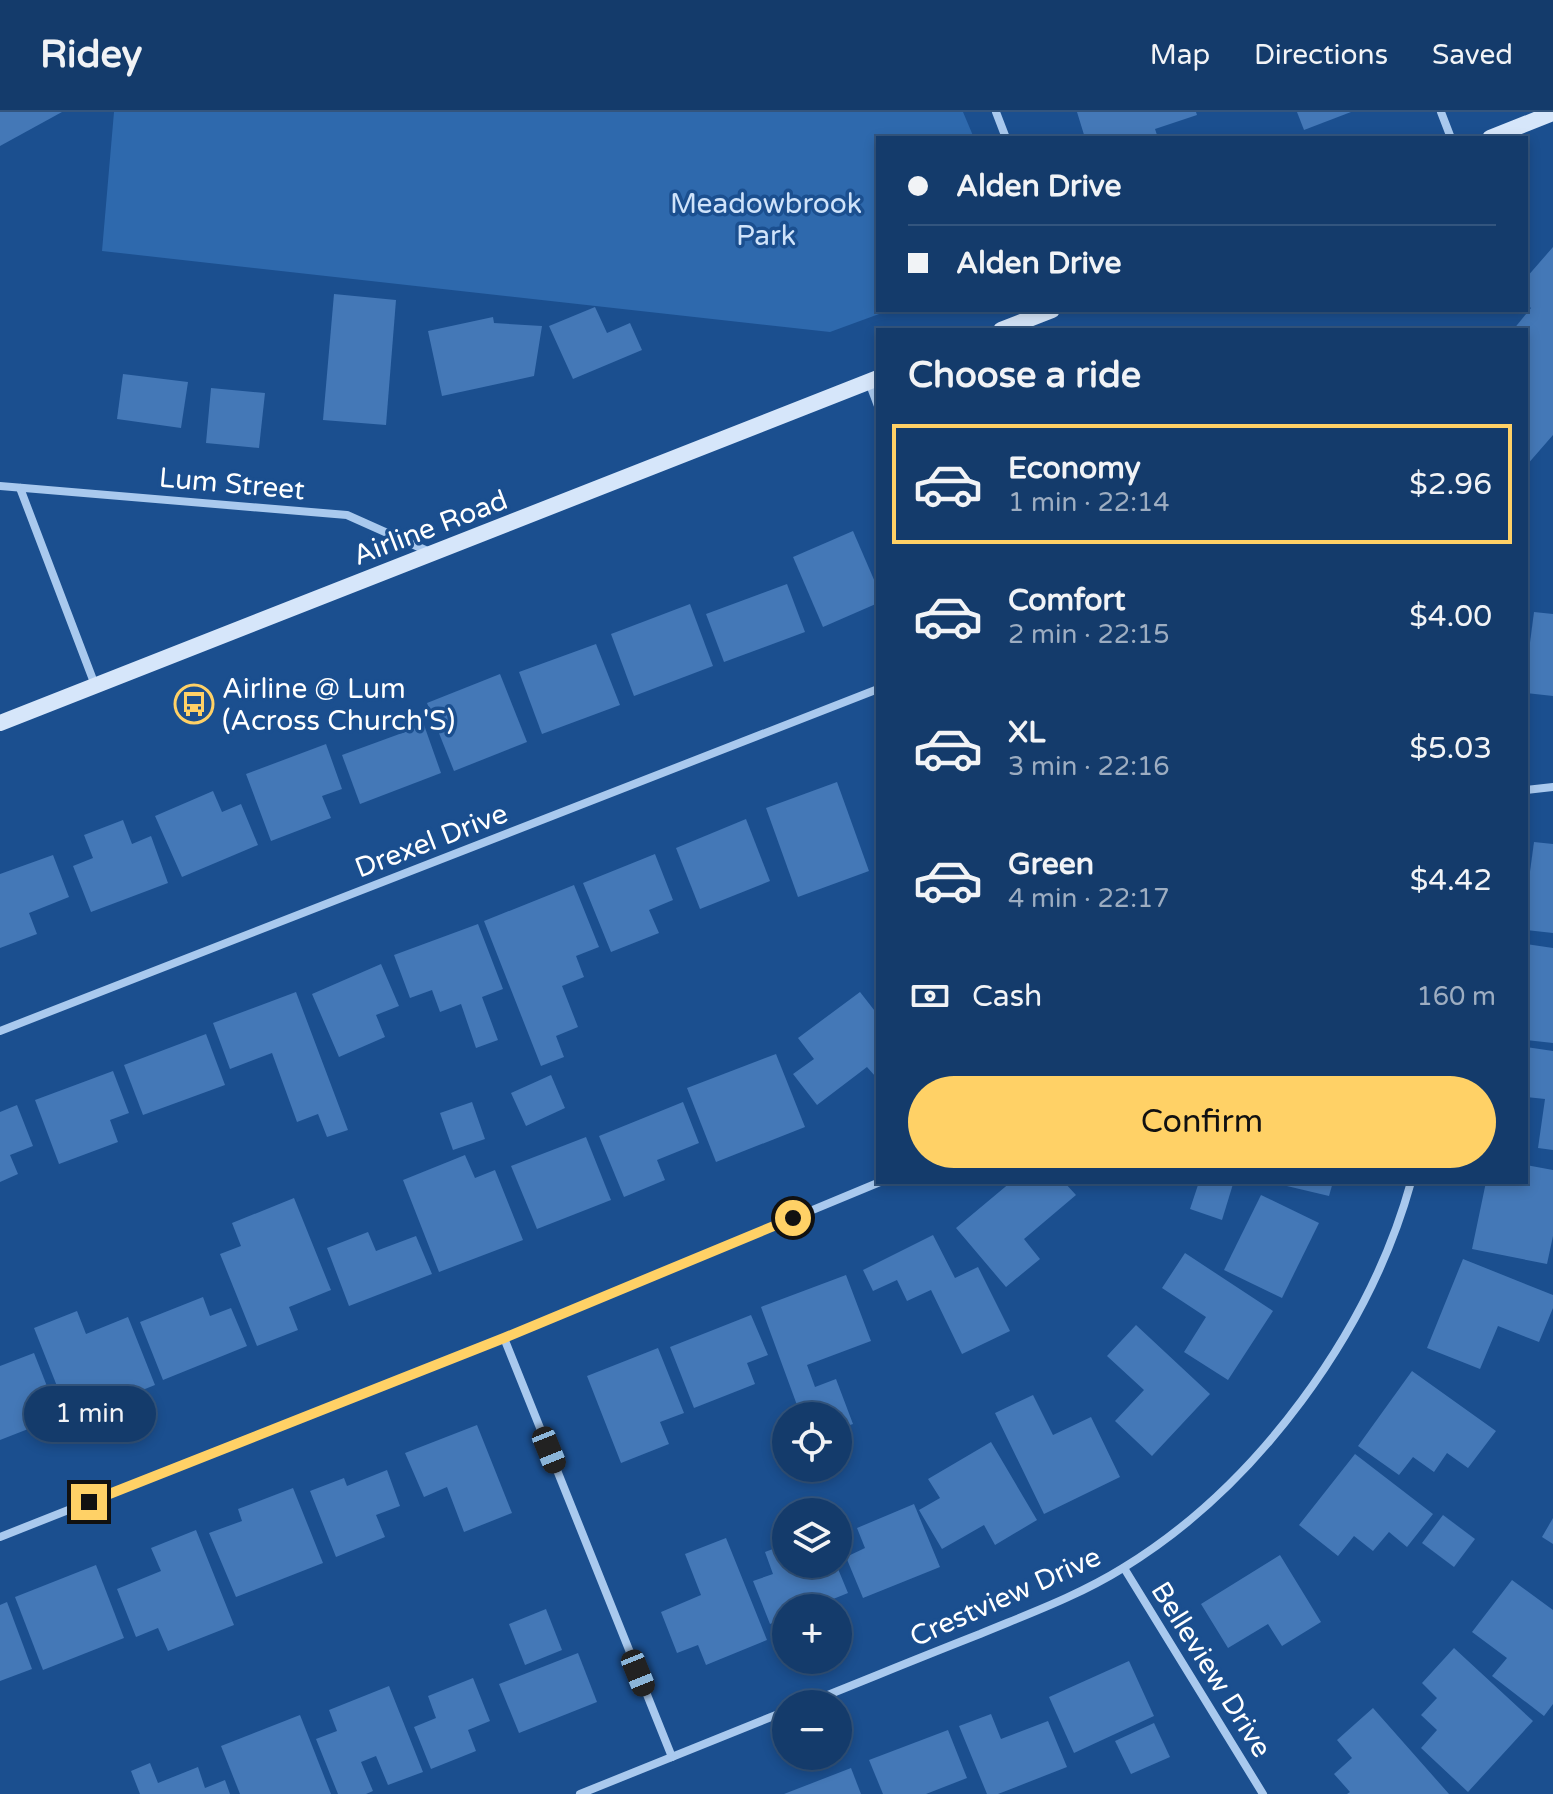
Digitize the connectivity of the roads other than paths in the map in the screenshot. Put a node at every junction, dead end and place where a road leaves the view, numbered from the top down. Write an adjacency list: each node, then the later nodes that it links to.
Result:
1 (996, 112): 4 (street)
2 (1441, 112): 5 (street)
3 (1553, 113): 6 (main road)
4 (1005, 136)
5 (1450, 136)
6 (1495, 136)
7 (1047, 312): 8 (main road)
8 (1006, 328)
9 (873, 380): 12 (main road, Airline Road)
10 (0, 486): 11 (street, Lum Street)
11 (20, 488): 12 (street, Lum Street); 13 (street)
12 (432, 553): 13 (main road, Airline Road)
13 (96, 686): 15 (main road, Airline Road)
14 (876, 690): 18 (street, Drexel Drive)
15 (0, 723)
16 (1553, 787): 17 (street)
17 (1528, 790)
18 (0, 1031)
19 (876, 1184): 21 (street)
20 (1410, 1184): 23 (street, Crestview Drive)
21 (504, 1338): 22 (street); 26 (street)
22 (0, 1537)
23 (1124, 1568): 24 (street, Crestview Drive); 28 (street, Belleview Drive)
24 (840, 1690)
25 (772, 1717): 26 (street)
26 (672, 1757): 27 (street)
27 (580, 1794)
28 (1263, 1794)

